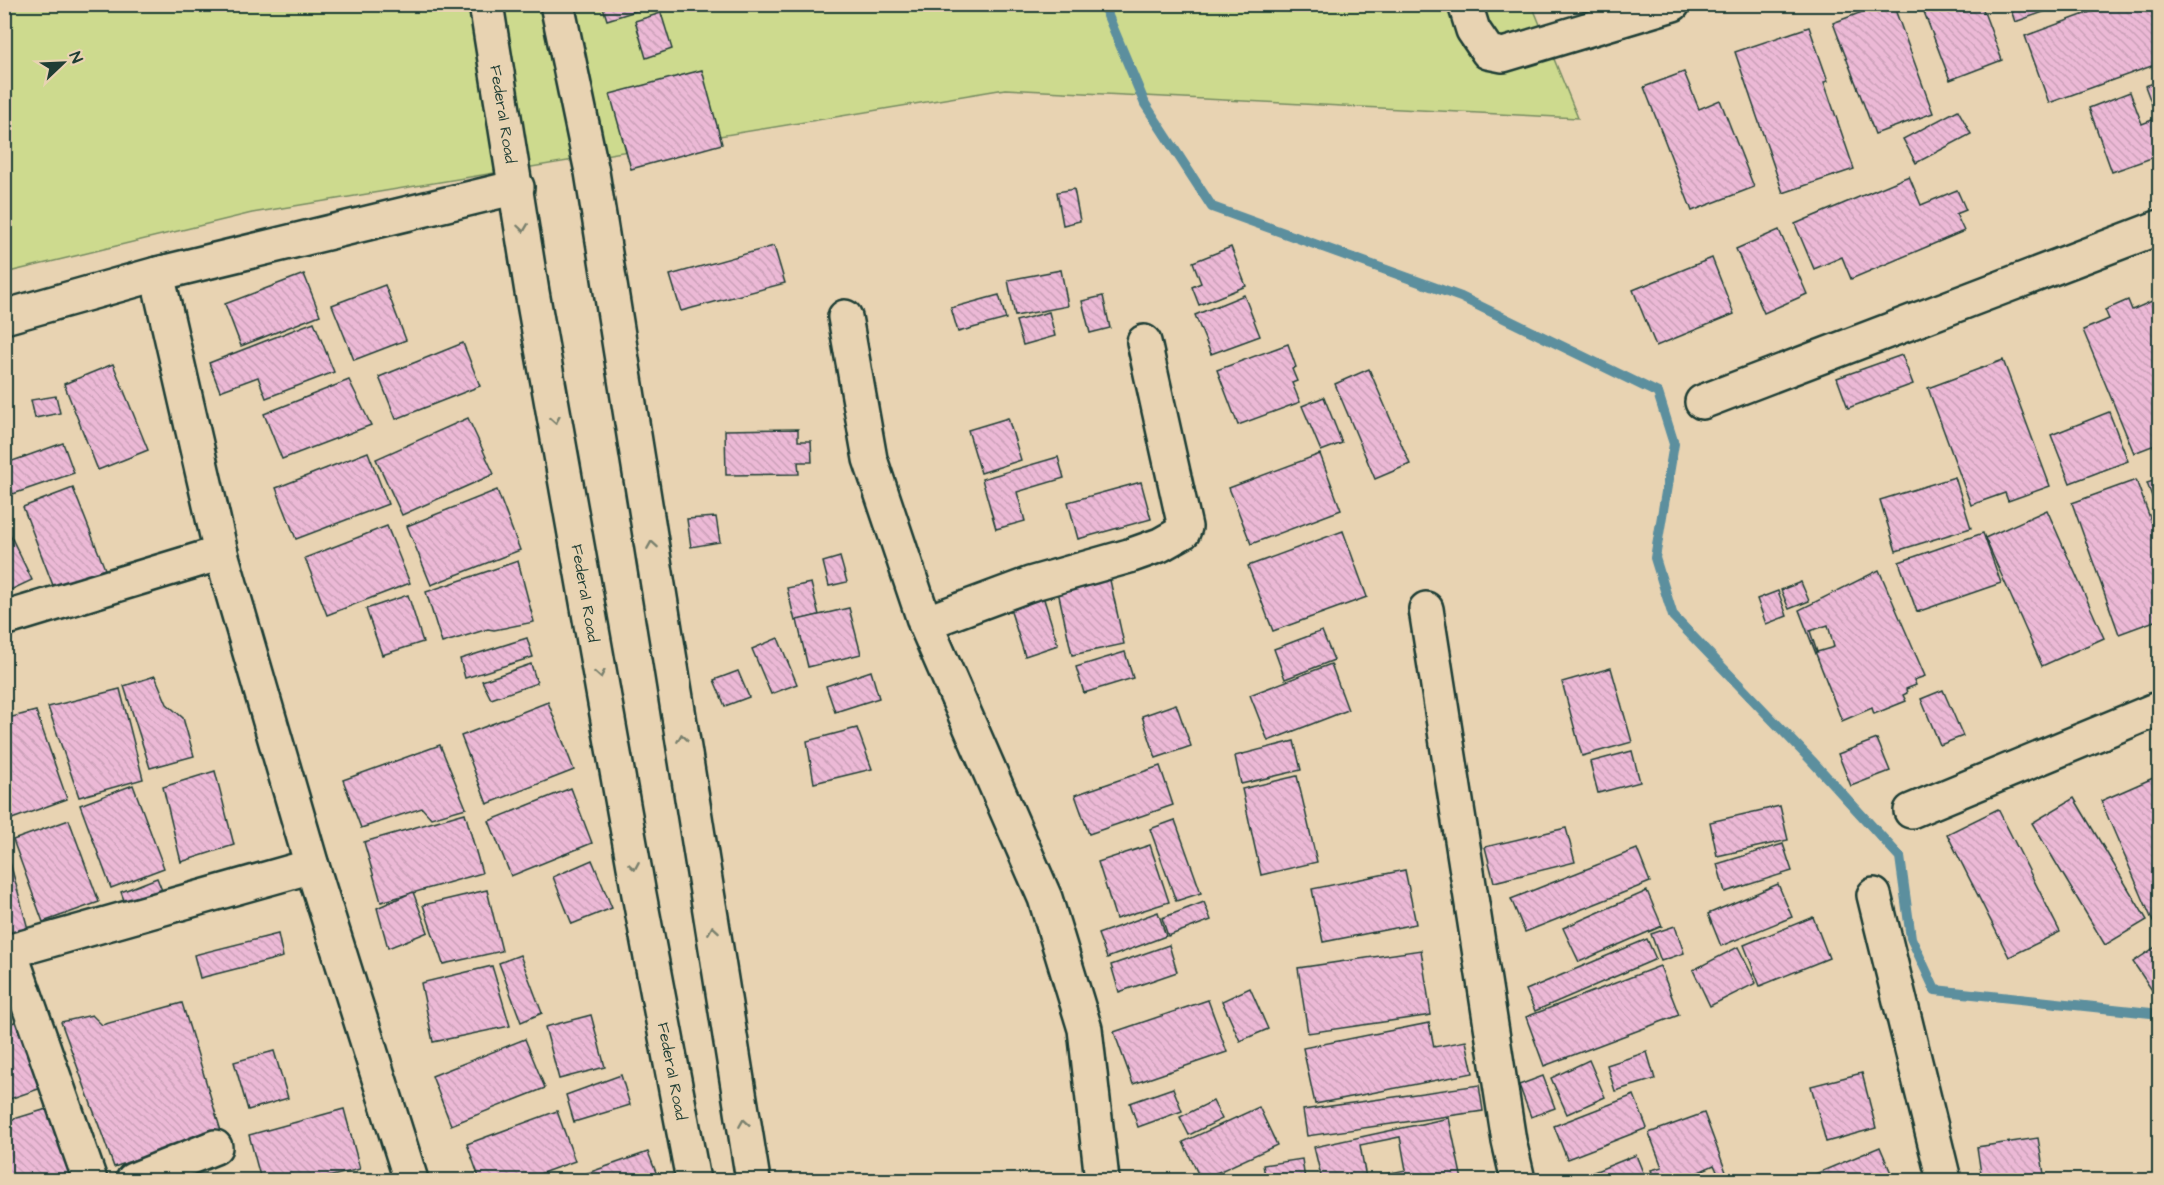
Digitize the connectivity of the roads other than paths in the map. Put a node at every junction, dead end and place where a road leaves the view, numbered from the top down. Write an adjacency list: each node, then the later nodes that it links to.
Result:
1 (486, 4): 5 (street, Federal Road)
2 (557, 4): 26 (street, one-way to 2)
3 (1465, 4): 4 (street)
4 (1673, 4)
5 (517, 187): 7 (street); 25 (street, Federal Road, one-way to 25)
6 (2160, 227): 11 (street)
7 (157, 274): 8 (street); 12 (street)
8 (4, 317)
9 (845, 317): 15 (street)
10 (1144, 342): 15 (street)
11 (1702, 402)
12 (221, 553): 14 (street); 18 (street)
13 (1426, 609): 28 (street)
14 (4, 619)
15 (926, 623): 27 (street)
16 (2160, 708): 17 (street)
17 (1911, 811)
18 (312, 866): 20 (street); 24 (street)
19 (1874, 895): 29 (street)
20 (7, 953): 23 (street)
21 (215, 1148): 22 (street)
22 (144, 1178)
23 (90, 1180)
24 (411, 1180)
25 (693, 1180)
26 (753, 1180)
27 (1102, 1180)
28 (1518, 1180)
29 (1944, 1180)

